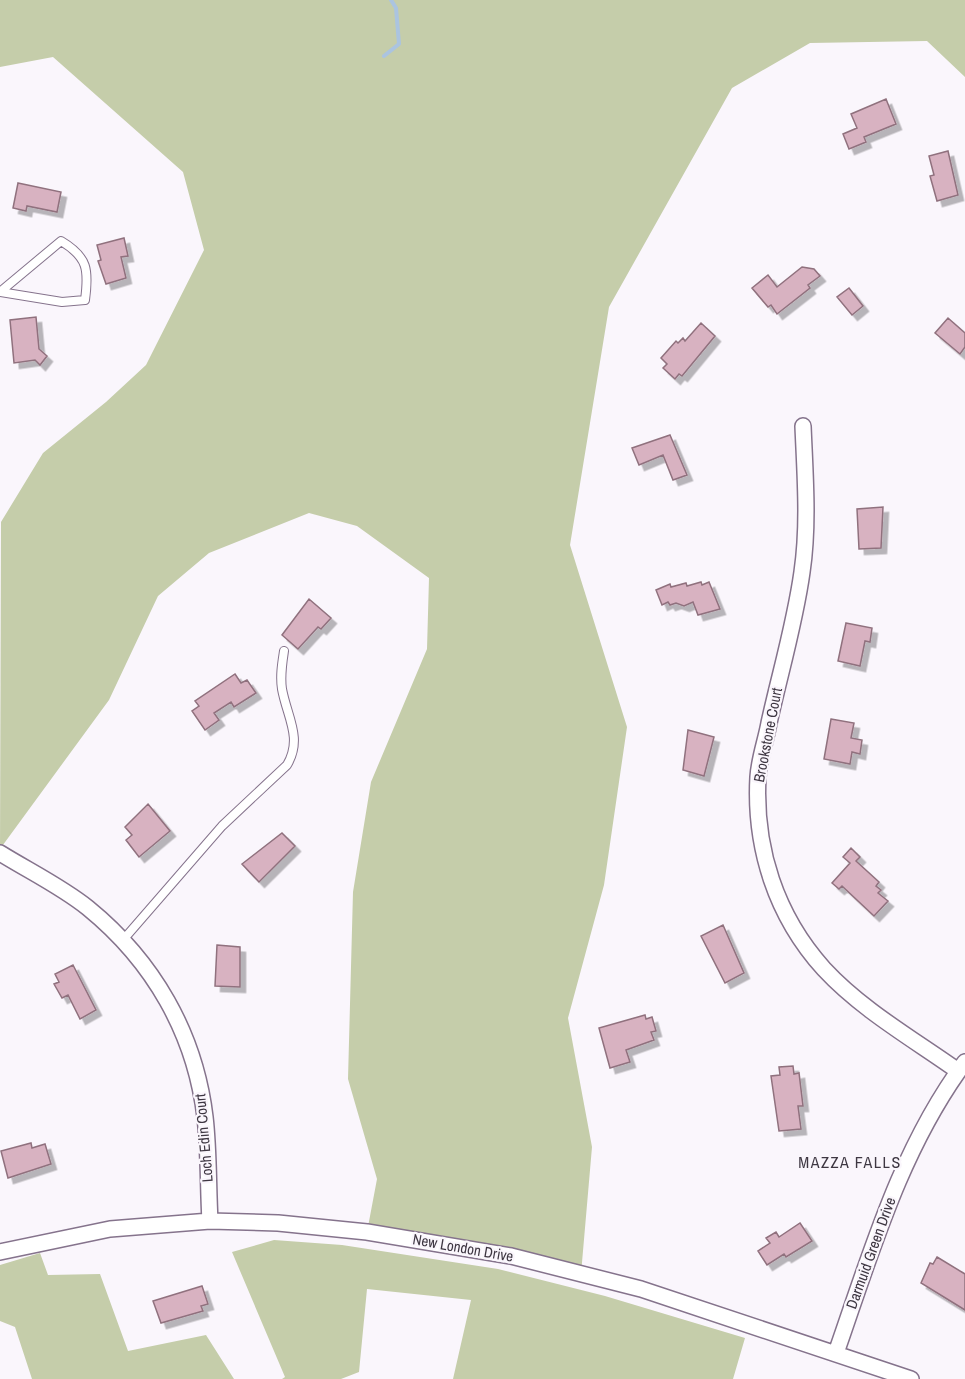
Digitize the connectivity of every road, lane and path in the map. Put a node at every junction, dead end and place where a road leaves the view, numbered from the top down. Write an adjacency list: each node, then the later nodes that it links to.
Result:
1 (0, 292): 1 (lane)
2 (803, 426): 6 (street, Brookstone Court)
3 (284, 651): 5 (lane)
4 (0, 853): 5 (street, Loch Edin Court)
5 (123, 940): 7 (street, Loch Edin Court)
6 (962, 1066): 9 (street, Darmuid Green Drive)
7 (210, 1221): 8 (street, New London Drive); 9 (street, New London Drive)
8 (0, 1252)
9 (836, 1353): 10 (street, New London Drive)
10 (911, 1379)

